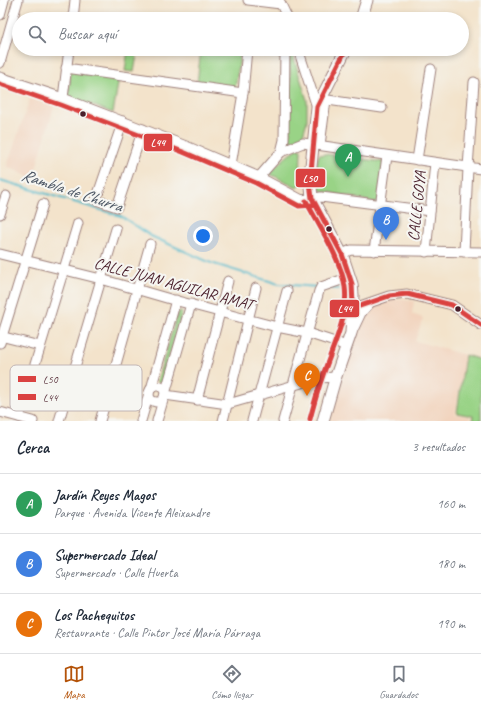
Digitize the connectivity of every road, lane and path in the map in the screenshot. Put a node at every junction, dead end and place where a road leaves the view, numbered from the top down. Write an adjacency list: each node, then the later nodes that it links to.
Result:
1 (4, 0): 11 (street)
2 (18, 0): 7 (street)
3 (75, 0): 8 (street)
4 (248, 0): 6 (street)
5 (367, 0): 10 (main road)
6 (280, 2): 9 (street)
7 (15, 12)
8 (74, 12)
9 (284, 12)
10 (363, 12)
11 (0, 15)
12 (12, 21): 18 (street)
13 (68, 56): 19 (street)
14 (246, 56): 23 (street)
15 (285, 56): 30 (street)
16 (301, 56): 25 (street)
17 (343, 56): 25 (main road)
18 (0, 63)
19 (66, 68): 23 (street); 24 (street)
20 (431, 69): 32 (street)
21 (0, 77): 24 (street)
22 (474, 82): 35 (street)
23 (242, 93): 34 (street)
24 (63, 98): 27 (street)
25 (321, 102): 26 (street); 29 (main road)
26 (382, 108)
27 (123, 121): 28 (street); 28 (street)
28 (143, 129): 34 (street)
29 (317, 145): 30 (street); 31 (street); 39 (main road)
30 (281, 152): 37 (street)
31 (387, 156): 32 (street); 41 (street)
32 (417, 160): 33 (street)
33 (435, 163): 35 (street); 42 (street, CALLE GOYA)
34 (232, 165): 37 (street)
35 (468, 168): 36 (street); 49 (street)
36 (481, 169)
37 (259, 177): 39 (street)
38 (6, 196): 43 (street)
39 (312, 198): 41 (street); 52 (main road)
40 (43, 204): 53 (street)
41 (380, 205): 42 (street); 47 (street)
42 (430, 211): 48 (street, CALLE GOYA)
43 (0, 214)
44 (78, 223): 54 (street)
45 (116, 229): 55 (street)
46 (150, 244): 59 (street)
47 (374, 251): 48 (street); 52 (street)
48 (426, 252): 49 (street)
49 (464, 252): 50 (street)
50 (481, 252)
51 (0, 254): 53 (street, CALLE JUAN AGUILAR AMAT)
52 (342, 254): 56 (main road)
53 (26, 260): 54 (street, CALLE JUAN AGUILAR AMAT); 71 (street)
54 (63, 269): 55 (street, CALLE JUAN AGUILAR AMAT); 73 (street)
55 (101, 279): 59 (street, CALLE JUAN AGUILAR AMAT); 75 (street)
56 (351, 280): 64 (main road); 69 (street)
57 (228, 281): 65 (street)
58 (256, 288): 66 (street)
59 (136, 290): 61 (street, CALLE JUAN AGUILAR AMAT); 76 (street)
60 (286, 291): 68 (street)
61 (176, 300): 63 (street, CALLE JUAN AGUILAR AMAT); 79 (street)
62 (370, 302): 64 (street); 67 (street); 70 (street)
63 (191, 304): 65 (street, CALLE JUAN AGUILAR AMAT); 80 (street)
64 (353, 309): 70 (main road); 72 (main road)
65 (220, 312): 66 (street, CALLE JUAN AGUILAR AMAT); 82 (street)
66 (248, 319): 68 (street, CALLE JUAN AGUILAR AMAT); 83 (street)
67 (481, 325)
68 (277, 327): 69 (street, CALLE JUAN AGUILAR AMAT); 81 (street)
69 (307, 333): 72 (street, CALLE JUAN AGUILAR AMAT); 78 (street)
70 (351, 333): 77 (main road)
71 (1, 339): 73 (street)
72 (341, 344): 77 (main road)
73 (40, 346): 74 (street)
74 (34, 365)
75 (76, 365)
76 (115, 365)
77 (332, 377): 78 (street); 97 (main road); 98 (main road)
78 (292, 385): 81 (street); 96 (street)
79 (150, 391): 80 (street); 92 (street)
80 (164, 395): 82 (street); 93 (street)
81 (258, 396): 83 (street); 95 (street)
82 (197, 400): 83 (street)
83 (228, 404): 94 (street)
84 (21, 411): 88 (street)
85 (62, 411): 90 (street)
86 (103, 411): 91 (street)
87 (0, 412): 88 (street)
88 (19, 417): 89 (street)
89 (33, 421)
90 (59, 421)
91 (100, 421)
92 (141, 421)
93 (157, 421)
94 (223, 421)
95 (252, 421)
96 (283, 421)
97 (317, 421)
98 (323, 421)

